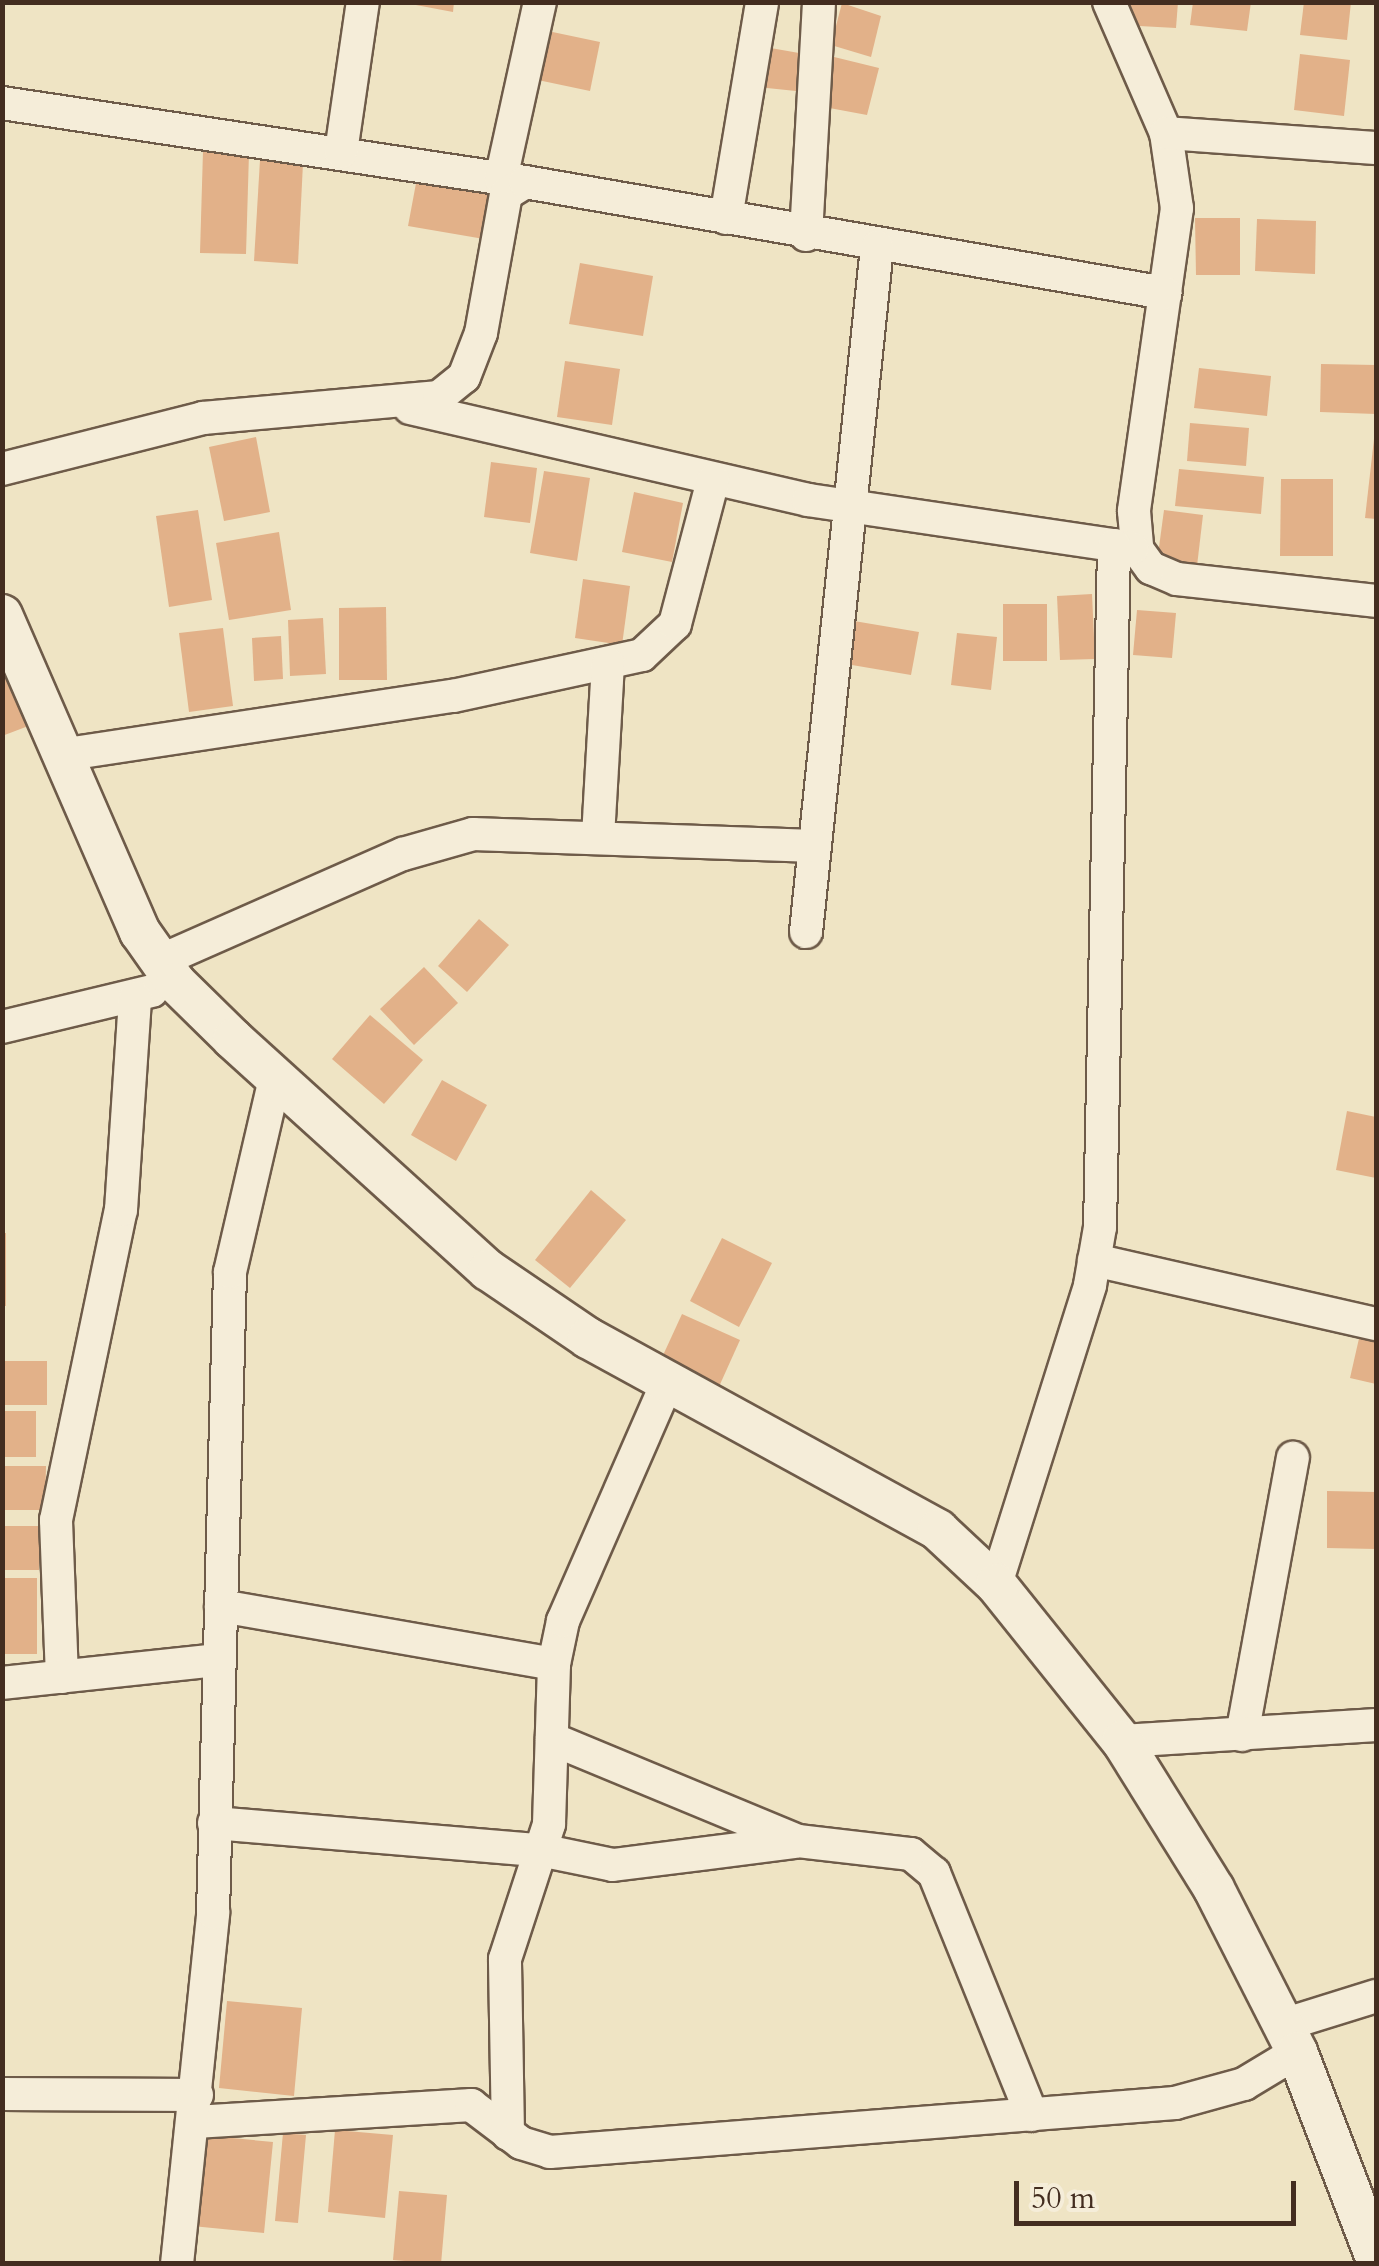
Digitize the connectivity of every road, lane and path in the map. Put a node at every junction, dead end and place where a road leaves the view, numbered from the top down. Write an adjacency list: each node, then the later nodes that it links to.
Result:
1 (363, 2): 9 (street)
2 (540, 2): 10 (street)
3 (762, 2): 11 (street)
4 (818, 2): 12 (street)
5 (1109, 2): 7 (street)
6 (2, 103): 9 (street)
7 (1166, 133): 8 (street); 14 (street)
8 (1376, 148)
9 (341, 152): 10 (street)
10 (513, 180): 11 (street); 15 (street)
11 (726, 218): 12 (street)
12 (806, 235): 13 (street)
13 (877, 248): 14 (street); 18 (street)
14 (1165, 293): 19 (street)
15 (402, 406): 16 (street); 17 (street)
16 (2, 469)
17 (713, 480): 18 (street); 22 (street)
18 (851, 506): 19 (street); 25 (street)
19 (1125, 547): 20 (street); 31 (street)
20 (1376, 601)
21 (2, 614): 23 (street)
22 (608, 662): 23 (street); 24 (street)
23 (61, 755): 27 (street)
24 (598, 838): 25 (street); 27 (street)
25 (815, 846): 26 (street)
26 (806, 932)
27 (168, 972): 28 (street); 30 (street)
28 (136, 997): 29 (street); 39 (street)
29 (2, 1027)
30 (276, 1078): 33 (street); 36 (street)
31 (1094, 1260): 32 (street); 35 (street)
32 (1376, 1324)
33 (667, 1383): 35 (street); 38 (street)
34 (1293, 1458): 42 (street)
35 (996, 1584): 44 (street)
36 (221, 1606): 37 (street); 38 (street)
37 (217, 1660): 39 (street); 45 (street)
38 (554, 1664): 43 (street)
39 (62, 1677): 40 (street)
40 (2, 1683)
41 (1376, 1725): 42 (street)
42 (1242, 1735): 44 (street)
43 (552, 1739): 46 (street); 47 (street)
44 (1122, 1741): 49 (street)
45 (214, 1823): 47 (street); 51 (street)
46 (798, 1842): 47 (street); 52 (street)
47 (544, 1851): 53 (street)
48 (1376, 1996): 49 (street)
49 (1290, 2038): 52 (street); 54 (street)
50 (2, 2094): 51 (street)
51 (196, 2108): 53 (street); 55 (street)
52 (1032, 2115): 53 (street)
53 (508, 2134)
54 (1376, 2258)
55 (177, 2264)

